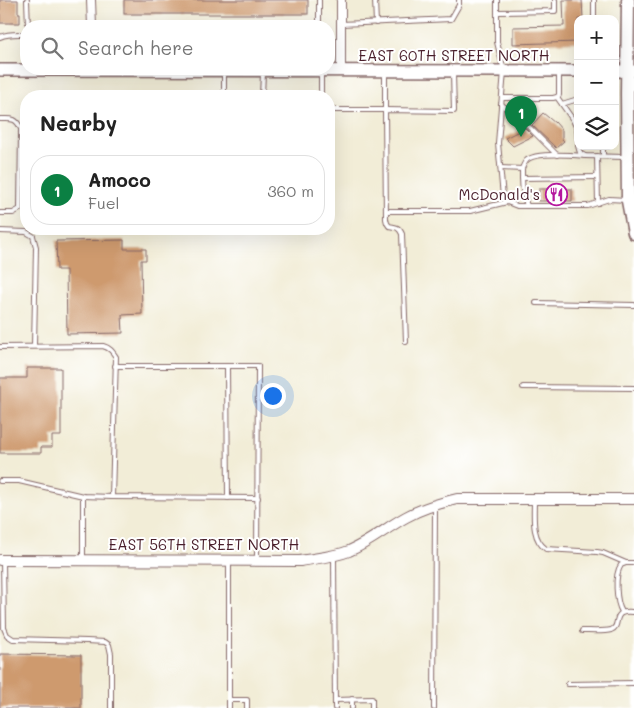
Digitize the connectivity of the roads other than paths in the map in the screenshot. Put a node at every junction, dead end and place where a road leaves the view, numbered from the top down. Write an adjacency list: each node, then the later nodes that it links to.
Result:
1 (27, 0): 13 (lane)
2 (91, 0): 14 (street)
3 (319, 0): 15 (lane)
4 (341, 0): 17 (street)
5 (375, 0): 16 (lane)
6 (459, 0): 16 (lane)
7 (497, 0): 11 (lane)
8 (555, 0): 11 (lane)
9 (594, 0): 12 (lane)
10 (628, 0): 18 (main road)
11 (497, 12): 27 (lane)
12 (594, 15)
13 (28, 20)
14 (92, 20)
15 (319, 20)
16 (376, 23): 17 (lane)
17 (341, 24): 24 (street)
18 (631, 26): 30 (main road)
19 (20, 34): 20 (lane)
20 (0, 37)
21 (0, 70): 22 (main road, EAST 60TH STREET NORTH)
22 (20, 70)
23 (335, 71): 24 (main road, EAST 60TH STREET NORTH)
24 (341, 71): 25 (main road, EAST 60TH STREET NORTH)
25 (385, 71): 26 (main road, EAST 60TH STREET NORTH); 43 (lane)
26 (453, 71): 27 (main road, EAST 60TH STREET NORTH); 43 (lane)
27 (504, 71): 28 (main road, EAST 60TH STREET NORTH); 38 (lane)
28 (559, 71): 29 (main road, EAST 60TH STREET NORTH); 37 (lane)
29 (574, 71)
30 (626, 72): 53 (main road)
31 (224, 75): 34 (lane)
32 (263, 75): 35 (lane)
33 (321, 75): 36 (lane)
34 (224, 90)
35 (262, 90)
36 (321, 90)
37 (557, 97): 38 (lane); 41 (lane)
38 (502, 98): 40 (lane)
39 (574, 100): 41 (lane)
40 (501, 104): 49 (lane); 54 (lane)
41 (562, 104): 45 (lane)
42 (335, 110): 43 (lane)
43 (385, 110): 63 (lane)
44 (0, 119): 46 (lane)
45 (574, 120)
46 (20, 127)
47 (579, 150): 50 (lane)
48 (603, 150): 52 (lane)
49 (557, 155): 50 (lane); 55 (lane)
50 (585, 156): 51 (lane)
51 (597, 156): 52 (lane); 56 (lane)
52 (603, 156): 53 (lane)
53 (628, 157): 58 (main road)
54 (501, 168): 55 (lane); 59 (lane)
55 (522, 169): 57 (lane)
56 (597, 177): 57 (lane); 60 (lane)
57 (522, 178): 61 (lane)
58 (631, 201): 60 (lane); 67 (main road)
59 (507, 202): 61 (lane); 63 (lane)
60 (596, 204): 61 (lane)
61 (528, 206)
62 (20, 209): 64 (lane)
63 (386, 211): 71 (lane)
64 (0, 213)
65 (0, 231): 66 (lane)
66 (20, 232)
67 (634, 233)
68 (31, 235): 73 (lane)
69 (536, 303): 70 (lane)
70 (634, 306)
71 (406, 342)
72 (0, 346): 73 (lane)
73 (34, 346): 74 (lane)
74 (116, 366): 75 (lane); 80 (lane)
75 (227, 366): 81 (lane); 82 (lane)
76 (523, 387): 77 (lane)
77 (634, 388)
78 (0, 481): 79 (lane)
79 (83, 496): 80 (lane); 88 (lane)
80 (112, 497): 81 (lane)
81 (228, 498): 82 (lane)
82 (258, 498): 90 (lane)
83 (534, 499): 84 (street, EAST 56TH STREET NORTH); 85 (street, EAST 56TH STREET NORTH); 91 (lane)
84 (634, 499)
85 (435, 505): 86 (street, EAST 56TH STREET NORTH); 107 (lane)
86 (334, 555): 90 (street, EAST 56TH STREET NORTH); 99 (lane)
87 (1, 560): 88 (street, EAST 56TH STREET NORTH); 101 (lane)
88 (83, 560): 89 (street, EAST 56TH STREET NORTH)
89 (229, 560): 90 (street, EAST 56TH STREET NORTH); 98 (lane)
90 (257, 561)
91 (626, 563): 92 (lane); 93 (lane)
92 (634, 563)
93 (622, 612): 94 (lane); 95 (lane)
94 (634, 612)
95 (582, 631)
96 (634, 683): 97 (lane)
97 (568, 684)
98 (229, 700): 102 (lane); 103 (lane)
99 (335, 700): 100 (lane); 104 (lane)
100 (352, 700): 105 (lane); 106 (lane)
101 (111, 708)
102 (229, 708)
103 (248, 708)
104 (335, 708)
105 (352, 708)
106 (372, 708)
107 (434, 708)

